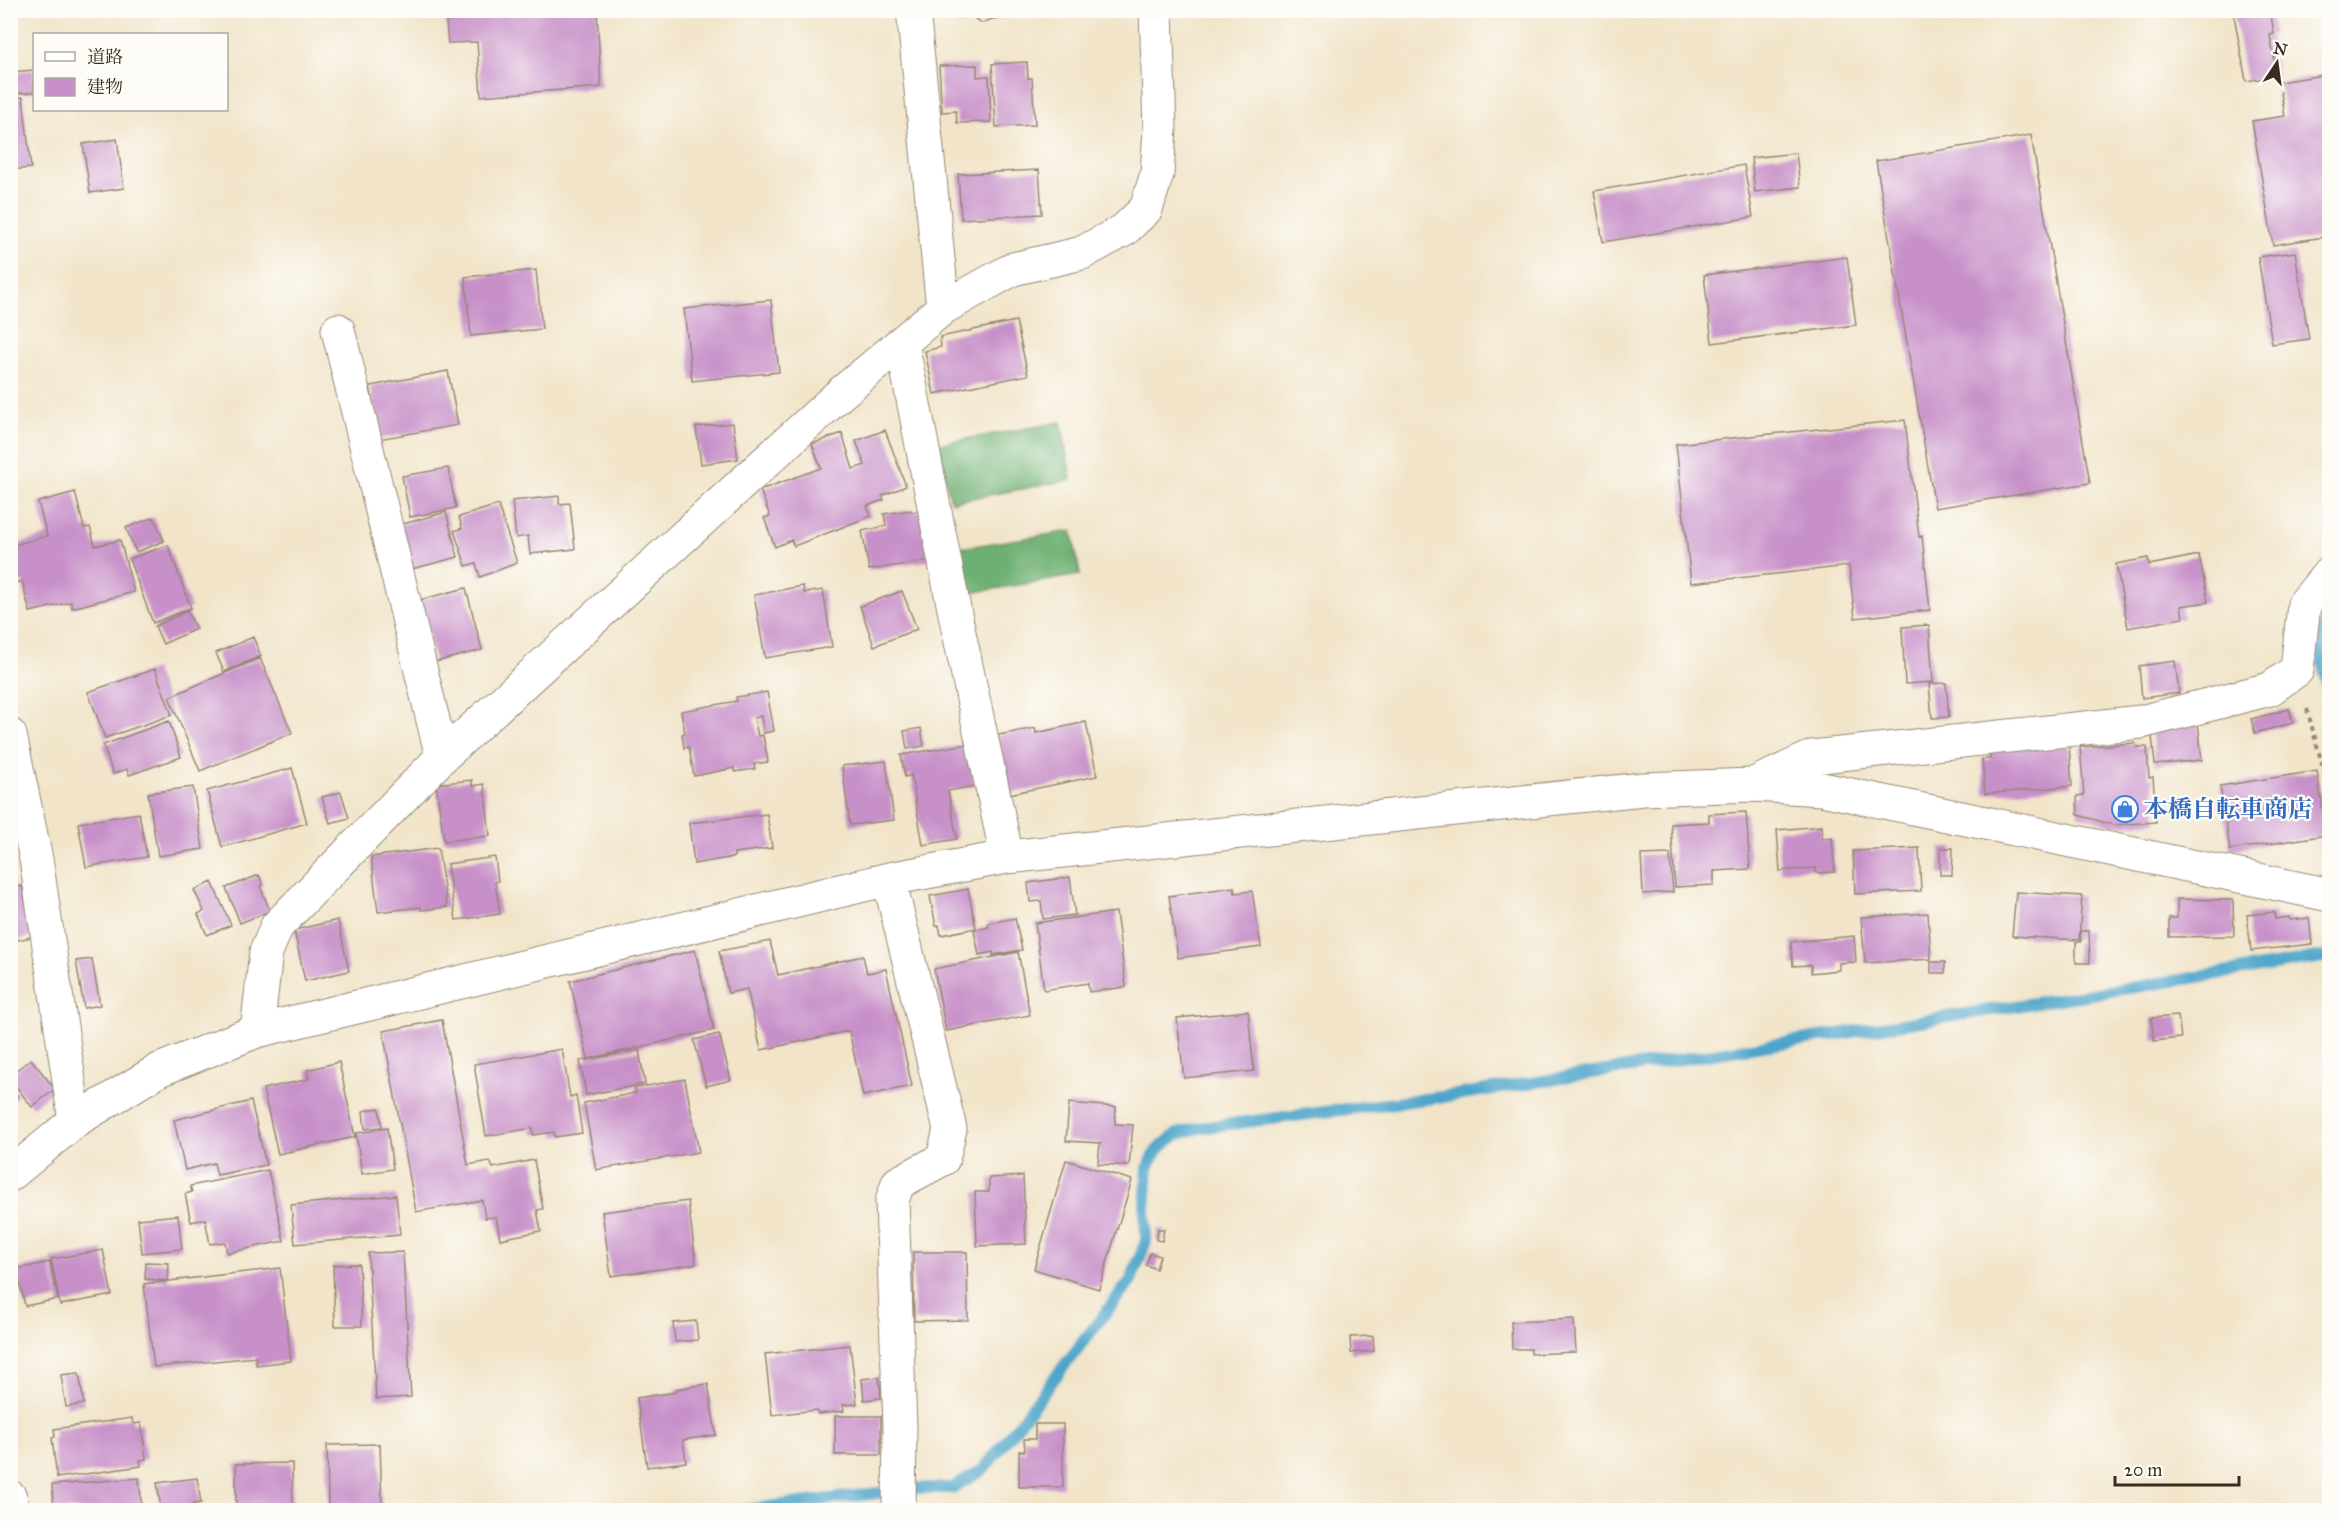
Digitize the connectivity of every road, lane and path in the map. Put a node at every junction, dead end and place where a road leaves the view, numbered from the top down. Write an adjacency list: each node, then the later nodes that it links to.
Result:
1 (913, 10): 3 (street)
2 (1156, 10): 3 (street)
3 (943, 308): 5 (street)
4 (338, 330): 9 (street)
5 (902, 343): 9 (street); 12 (street)
6 (2330, 572): 7 (street)
7 (2297, 670): 10 (street); 11 (path)
8 (10, 735): 13 (street)
9 (442, 757): 16 (street)
10 (1752, 785): 12 (street); 15 (street)
11 (2330, 793)
12 (1007, 858): 14 (street)
13 (23, 862): 17 (street)
14 (890, 879): 16 (street); 21 (street)
15 (2330, 896)
16 (256, 1031): 17 (street)
17 (75, 1121): 18 (street)
18 (10, 1175)
19 (10, 1497): 20 (street)
20 (13, 1510)
21 (899, 1510)

